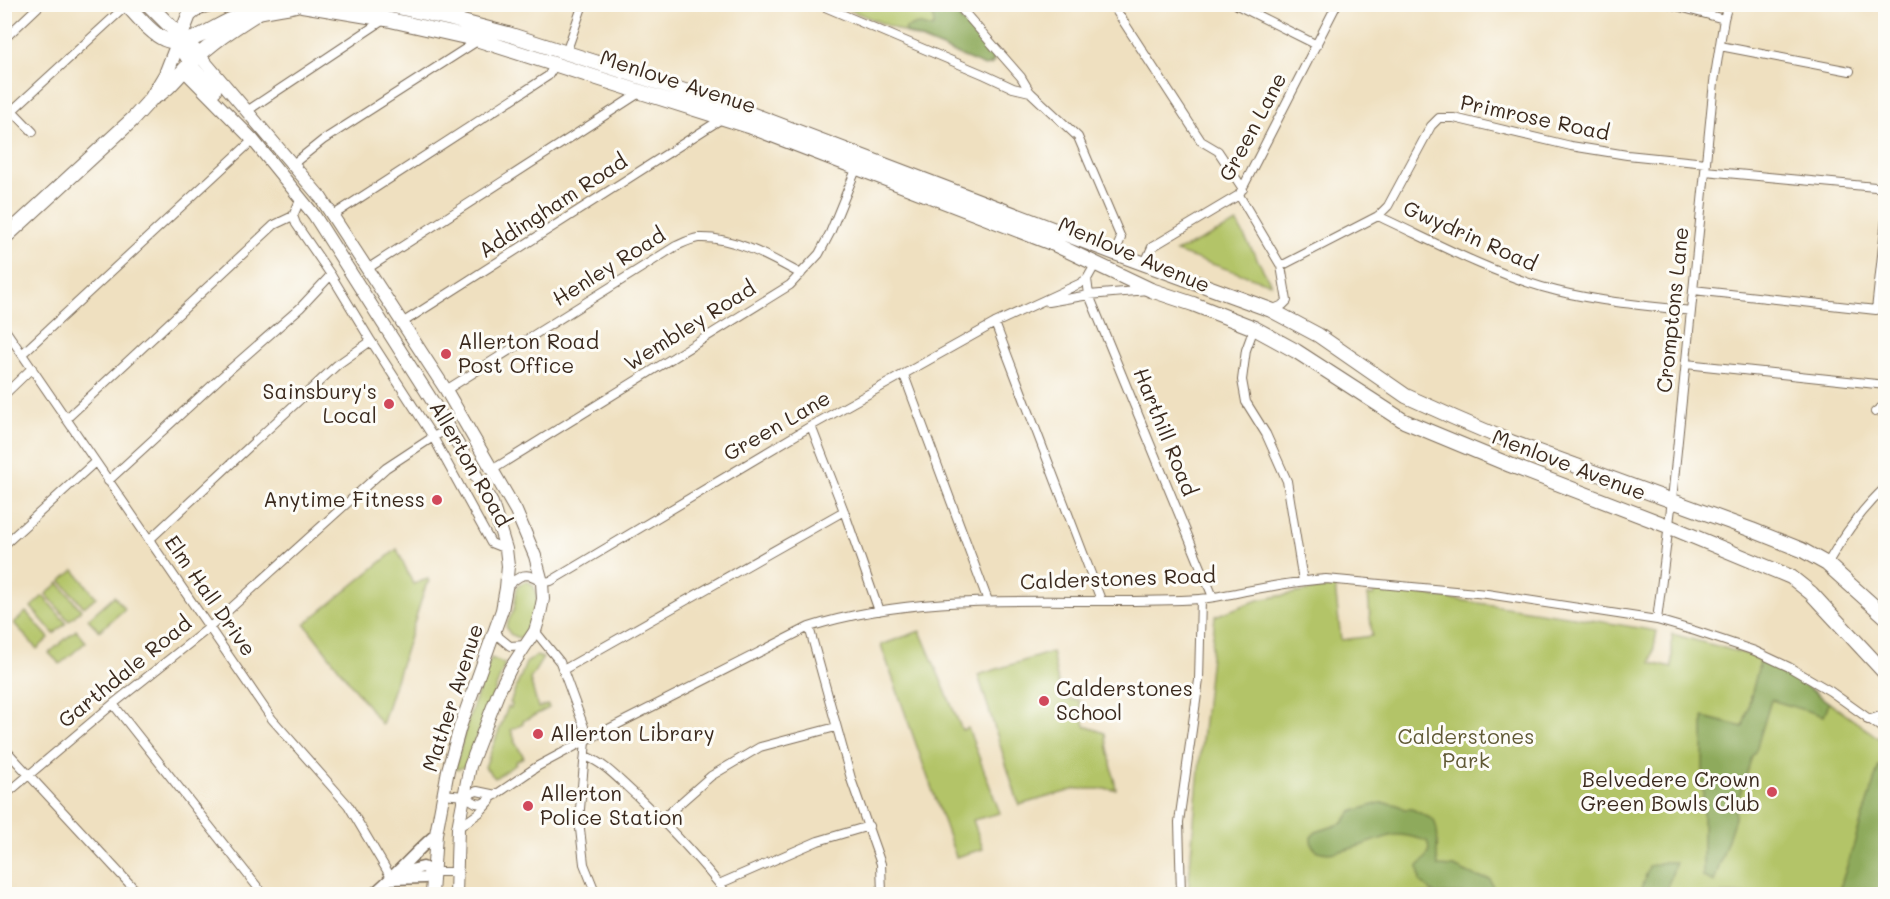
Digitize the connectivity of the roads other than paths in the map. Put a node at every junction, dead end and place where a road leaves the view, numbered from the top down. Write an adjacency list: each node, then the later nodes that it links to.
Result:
1 (41, 4): 18 (street)
2 (148, 4): 20 (main road, Allerton Road)
3 (210, 4): 20 (main road)
4 (583, 4): 23 (street)
5 (818, 4): 30 (street)
6 (957, 4): 30 (street)
7 (1112, 4): 44 (street)
8 (1337, 4): 21 (street, Green Lane)
9 (1669, 4): 17 (street)
10 (1728, 4): 17 (street, Cromptons Lane)
11 (127, 5): 20 (main road); 33 (street)
12 (295, 5): 13 (main road, Menlove Avenue); 15 (main road, Menlove Avenue)
13 (303, 5): 16 (main road, Menlove Avenue)
14 (1237, 5): 21 (street)
15 (259, 12): 20 (main road, Menlove Avenue); 24 (main road)
16 (385, 12): 19 (main road, Menlove Avenue); 23 (main road, Menlove Avenue); 34 (street)
17 (1724, 19): 22 (street, Cromptons Lane)
18 (4, 39)
19 (479, 40): 25 (main road, Menlove Avenue); 40 (street)
20 (179, 43): 24 (main road, Allerton Road); 24 (main road, Allerton Road); 31 (main road)
21 (1317, 45): 44 (street, Green Lane)
22 (1720, 46): 26 (street); 42 (street, Cromptons Lane)
23 (566, 53): 51 (main road, Menlove Avenue)
24 (191, 63): 27 (main road, Allerton Road); 28 (main road); 34 (main road, Allerton Road); 37 (main road)
25 (555, 64): 29 (main road, Menlove Avenue); 47 (street)
26 (1850, 71)
27 (201, 87): 28 (main road); 37 (main road, Allerton Road)
28 (166, 91): 31 (main road)
29 (641, 92): 35 (main road, Menlove Avenue); 55 (street)
30 (1030, 92): 51 (street)
31 (151, 99): 50 (main road)
32 (4, 102): 33 (street)
33 (12, 110): 36 (street); 38 (street)
34 (247, 111): 40 (main road, Allerton Road)
35 (723, 117): 41 (main road, Menlove Avenue); 66 (street, Addingham Road)
36 (4, 118)
37 (242, 128): 39 (main road, Allerton Road)
38 (33, 132)
39 (253, 140): 45 (main road, Allerton Road); 71 (street)
40 (292, 164): 47 (main road, Allerton Road)
41 (857, 167): 52 (main road, Menlove Avenue); 57 (street, Wembley Road)
42 (1705, 167): 43 (street); 48 (street, Primrose Road); 60 (street, Cromptons Lane)
43 (1886, 188)
44 (1241, 192): 53 (street, Green Lane); 54 (street)
45 (301, 198): 46 (street); 82 (main road, Allerton Road)
46 (293, 216): 58 (street, Allerton Road); 80 (street)
47 (332, 216): 55 (main road, Allerton Road)
48 (1378, 216): 54 (street, Primrose Road); 65 (street, Gwydrin Road)
49 (1886, 219): 60 (street)
50 (4, 238)
51 (1115, 253): 52 (main road); 53 (main road, Menlove Avenue)
52 (1096, 263): 59 (street); 61 (main road, Menlove Avenue)
53 (1145, 263): 56 (main road, Menlove Avenue)
54 (1281, 266): 64 (street)
55 (367, 270): 66 (main road, Allerton Road)
56 (1168, 271): 61 (main road); 64 (main road, Menlove Avenue)
57 (801, 274): 76 (street, Henley Road); 85 (street, Wembley Road)
58 (331, 275): 70 (street, Allerton Road); 86 (street)
59 (1087, 279): 62 (street, Harthill Road); 63 (street, Green Lane)
60 (1693, 290): 65 (street, Cromptons Lane)
61 (1155, 291): 62 (street, Green Lane); 69 (main road, Menlove Avenue)
62 (1089, 294): 63 (street, Green Lane); 99 (street, Harthill Road)
63 (1032, 305): 67 (street, Green Lane)
64 (1271, 310): 88 (main road, Menlove Avenue)
65 (1691, 311): 72 (street, Cromptons Lane)
66 (402, 323): 76 (main road, Allerton Road)
67 (995, 323): 74 (street, Green Lane); 101 (street)
68 (4, 328): 71 (street, Elm Hall Drive)
69 (1254, 328): 90 (main road, Menlove Avenue); 96 (street)
70 (370, 341): 83 (street, Allerton Road); 91 (street)
71 (22, 354): 73 (street, Elm Hall Drive)
72 (1686, 364): 75 (street); 88 (street, Cromptons Lane)
73 (32, 368): 77 (street); 80 (street, Elm Hall Drive)
74 (904, 375): 81 (street, Green Lane); 102 (street)
75 (1886, 385)
76 (446, 390): 85 (main road, Allerton Road)
77 (4, 395)
78 (1886, 405): 79 (street)
79 (1875, 412)
80 (66, 419): 84 (street, Elm Hall Drive)
81 (811, 426): 89 (street); 97 (street, Green Lane)
82 (448, 429): 83 (street, Garthdale Road); 93 (main road, Allerton Road)
83 (433, 437): 93 (street, Allerton Road); 106 (street, Garthdale Road)
84 (95, 462): 86 (street, Elm Hall Drive); 92 (street)
85 (492, 470): 94 (main road, Allerton Road)
86 (108, 481): 91 (street, Elm Hall Drive)
87 (1886, 487): 95 (street)
88 (1672, 500): 90 (street, Cromptons Lane); 95 (main road, Menlove Avenue)
89 (844, 511): 103 (street); 111 (street)
90 (1668, 526): 105 (street, Cromptons Lane); 112 (main road, Menlove Avenue)
91 (149, 540): 106 (street, Elm Hall Drive)
92 (4, 545)
93 (506, 549): 98 (main road, Mather Avenue)
94 (535, 556): 97 (main road, Mather Avenue)
95 (1827, 564): 104 (main road, Menlove Avenue)
96 (1303, 581): 99 (street, Calderstones Road); 105 (street, Calderstones Road)
97 (542, 582): 98 (street); 109 (main road, Mather Avenue)
98 (506, 588): 108 (main road, Mather Avenue)
99 (1213, 597): 100 (street, Calderstones Road)
100 (1201, 599): 101 (street, Calderstones Road); 142 (street)
101 (1101, 600): 102 (street, Calderstones Road)
102 (988, 601): 103 (street, Calderstones Road)
103 (879, 611): 107 (street, Calderstones Road)
104 (1886, 617)
105 (1657, 620): 115 (street, Calderstones Road)
106 (210, 627): 113 (street, Garthdale Road); 132 (street, Elm Hall Drive)
107 (809, 627): 116 (street); 118 (street, Calderstones Road)
108 (495, 629): 110 (street); 122 (main road, Mather Avenue)
109 (535, 631): 110 (main road, Mather Avenue); 111 (street)
110 (526, 645): 125 (main road, Mather Avenue)
111 (563, 670): 118 (street)
112 (1886, 674)
113 (113, 704): 121 (street, Garthdale Road); 135 (street)
114 (1886, 714): 115 (street)
115 (1868, 720): 117 (street, Calderstones Road)
116 (836, 727): 126 (street); 127 (street)
117 (1883, 730)
118 (586, 741): 120 (street); 123 (street, Calderstones Road)
119 (4, 748): 121 (street)
120 (585, 756): 126 (street); 139 (street)
121 (29, 775): 124 (street, Garthdale Road); 134 (street)
122 (443, 794): 125 (street); 129 (main road, Mather Avenue)
123 (496, 795): 125 (street); 128 (street, Calderstones Road)
124 (4, 796)
125 (464, 796): 128 (main road, Mather Avenue)
126 (661, 820): 133 (street)
127 (869, 826): 133 (street); 141 (street)
128 (458, 828): 131 (main road, Mather Avenue)
129 (436, 834): 130 (main road, Mather Avenue); 132 (street)
130 (433, 872): 131 (street); 132 (street); 137 (main road, Mather Avenue)
131 (455, 872): 138 (main road, Mather Avenue)
132 (392, 879): 136 (street)
133 (719, 885): 140 (street)
134 (139, 894)
135 (263, 894)
136 (373, 894)
137 (432, 894)
138 (456, 894)
139 (596, 894)
140 (727, 894)
141 (882, 894)
142 (1181, 894)

